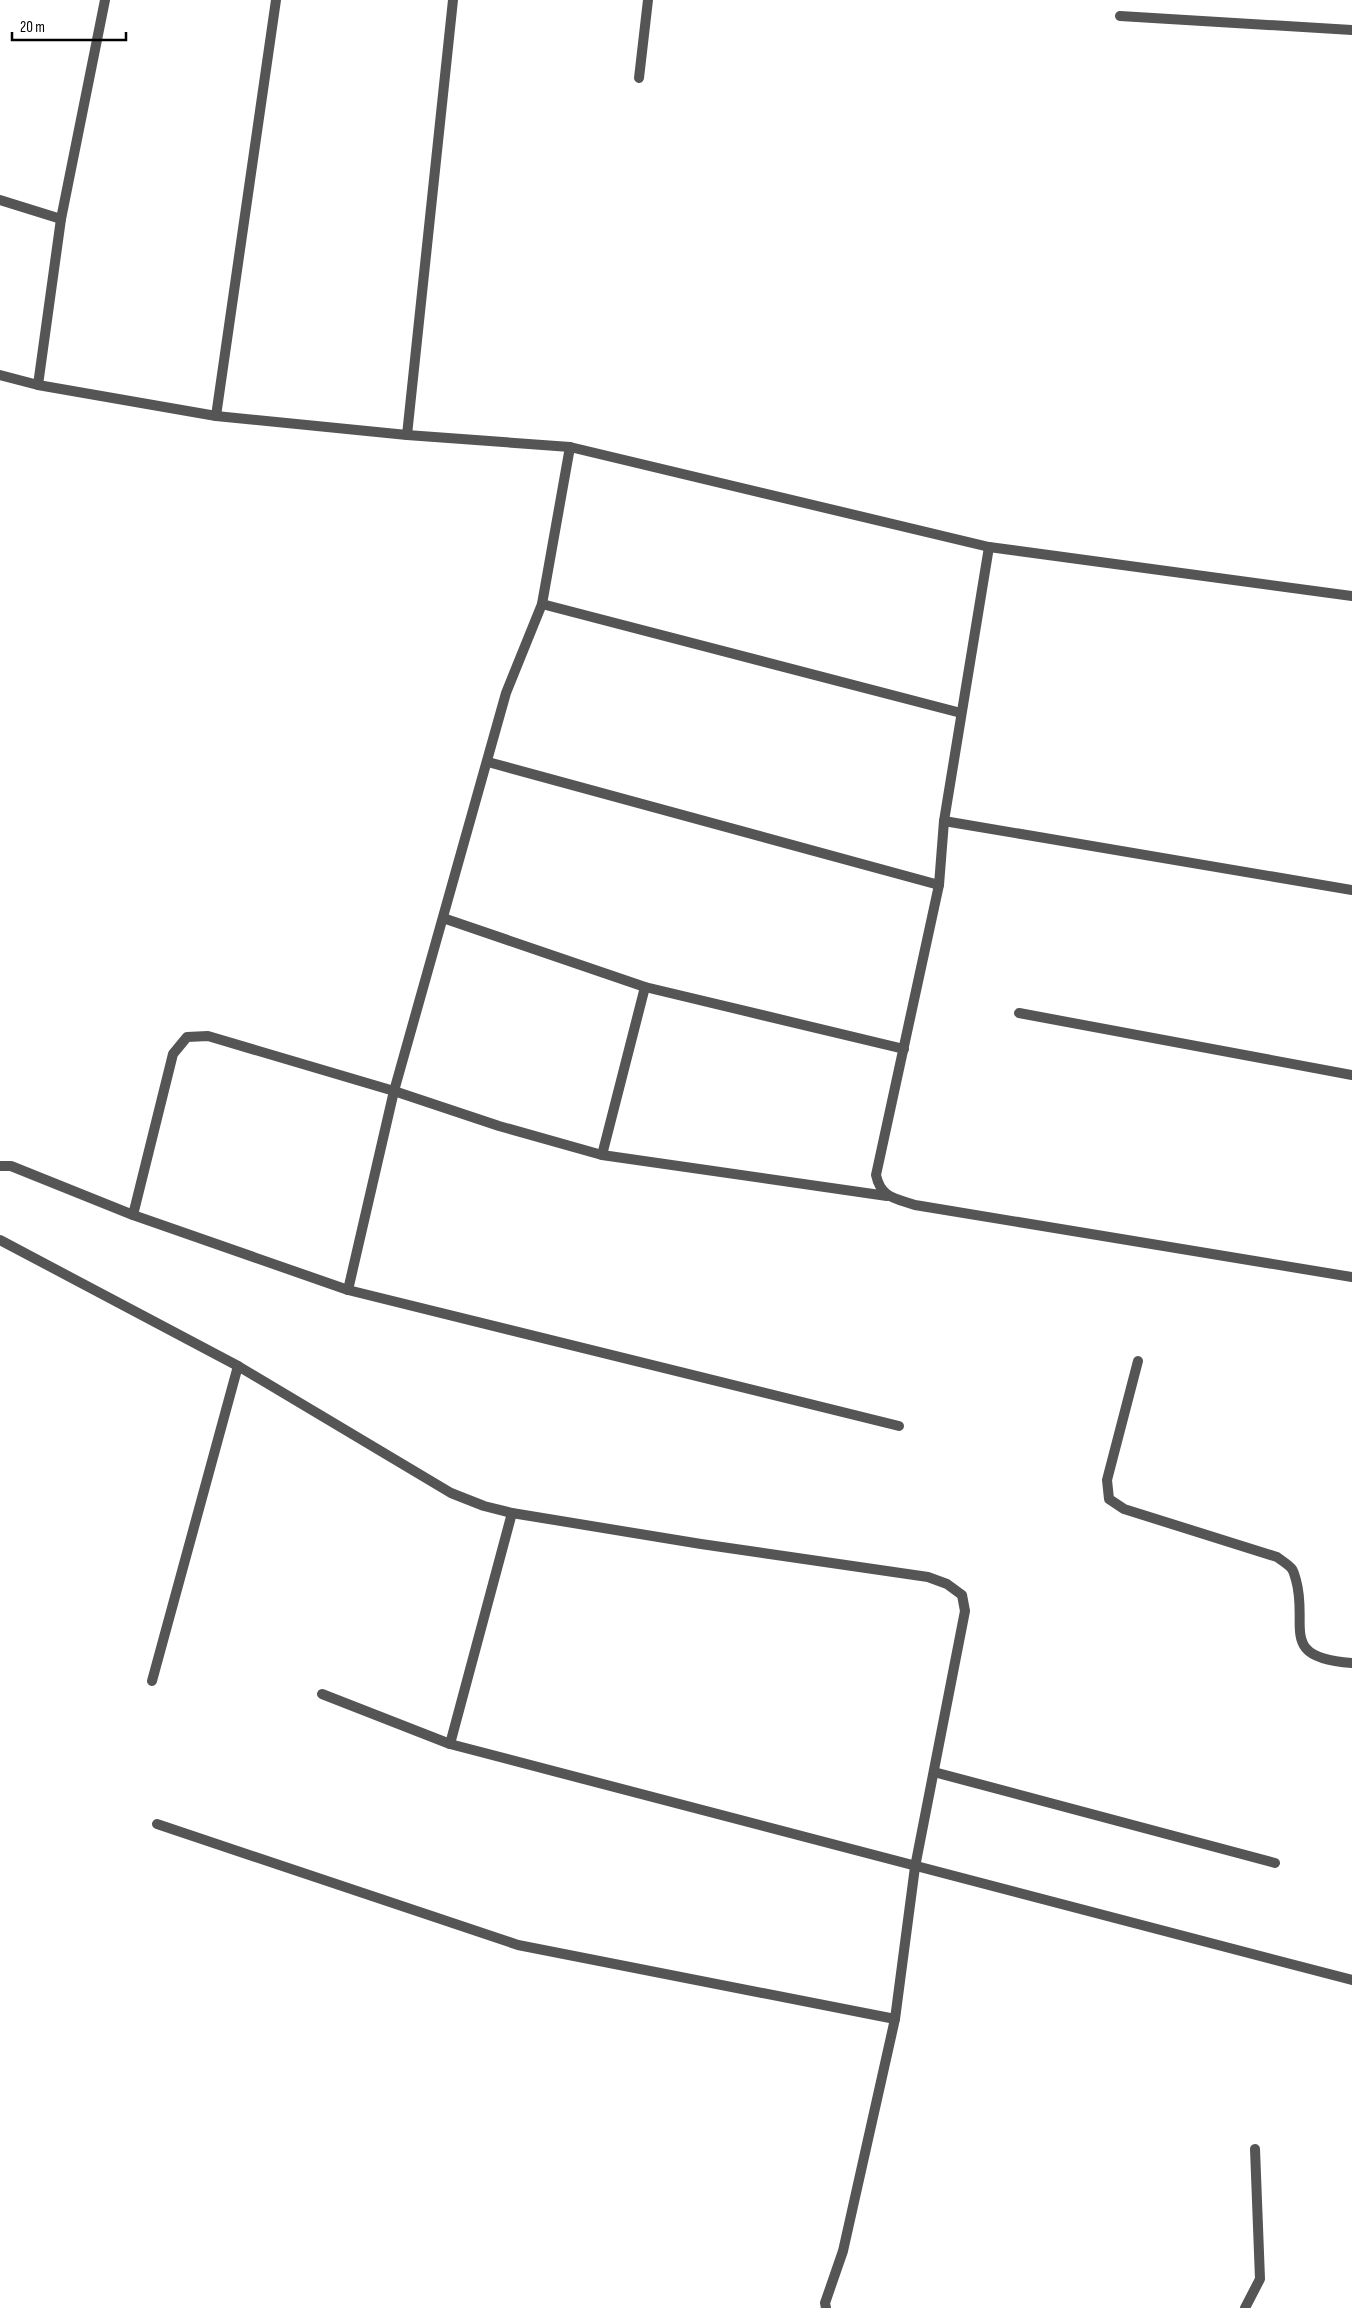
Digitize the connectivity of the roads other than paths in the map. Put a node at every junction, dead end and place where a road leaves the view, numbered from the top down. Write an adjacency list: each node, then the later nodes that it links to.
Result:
1 (105, 0): 9 (street)
2 (276, 0): 12 (street)
3 (453, 0): 13 (street)
4 (648, 0): 7 (street)
5 (1120, 16): 6 (street)
6 (1352, 30)
7 (639, 78)
8 (0, 200): 9 (street)
9 (60, 219): 11 (street)
10 (0, 375): 11 (street)
11 (38, 385): 12 (street)
12 (216, 416): 13 (street)
13 (407, 435): 14 (street)
14 (570, 447): 15 (street); 17 (street)
15 (989, 547): 16 (street); 18 (street)
16 (1352, 596)
17 (542, 604): 18 (street); 19 (street)
18 (961, 713): 20 (street)
19 (488, 762): 21 (street); 23 (street)
20 (944, 821): 21 (street); 22 (street)
21 (939, 885): 26 (street)
22 (1352, 890)
23 (443, 918): 24 (street); 28 (street)
24 (645, 987): 26 (street); 29 (street)
25 (1019, 1013): 27 (street)
26 (904, 1049): 31 (street)
27 (1352, 1075)
28 (394, 1091): 29 (street); 32 (street); 35 (street)
29 (602, 1155): 31 (street)
30 (0, 1166): 32 (street)
31 (888, 1196): 34 (street)
32 (133, 1215): 35 (street)
33 (0, 1240): 37 (street)
34 (1352, 1277)
35 (348, 1290): 38 (street)
36 (1138, 1361): 40 (street)
37 (238, 1366): 39 (street); 41 (street)
38 (899, 1426)
39 (512, 1513): 43 (street); 44 (street)
40 (1352, 1664)
41 (152, 1681)
42 (322, 1694): 43 (street)
43 (450, 1744): 47 (street)
44 (934, 1772): 46 (street); 47 (street)
45 (157, 1824): 49 (street)
46 (1275, 1863)
47 (915, 1867): 48 (street); 49 (street)
48 (1352, 1980)
49 (895, 2019): 51 (street)
50 (1255, 2149): 52 (street)
51 (826, 2308)
52 (1245, 2308)

